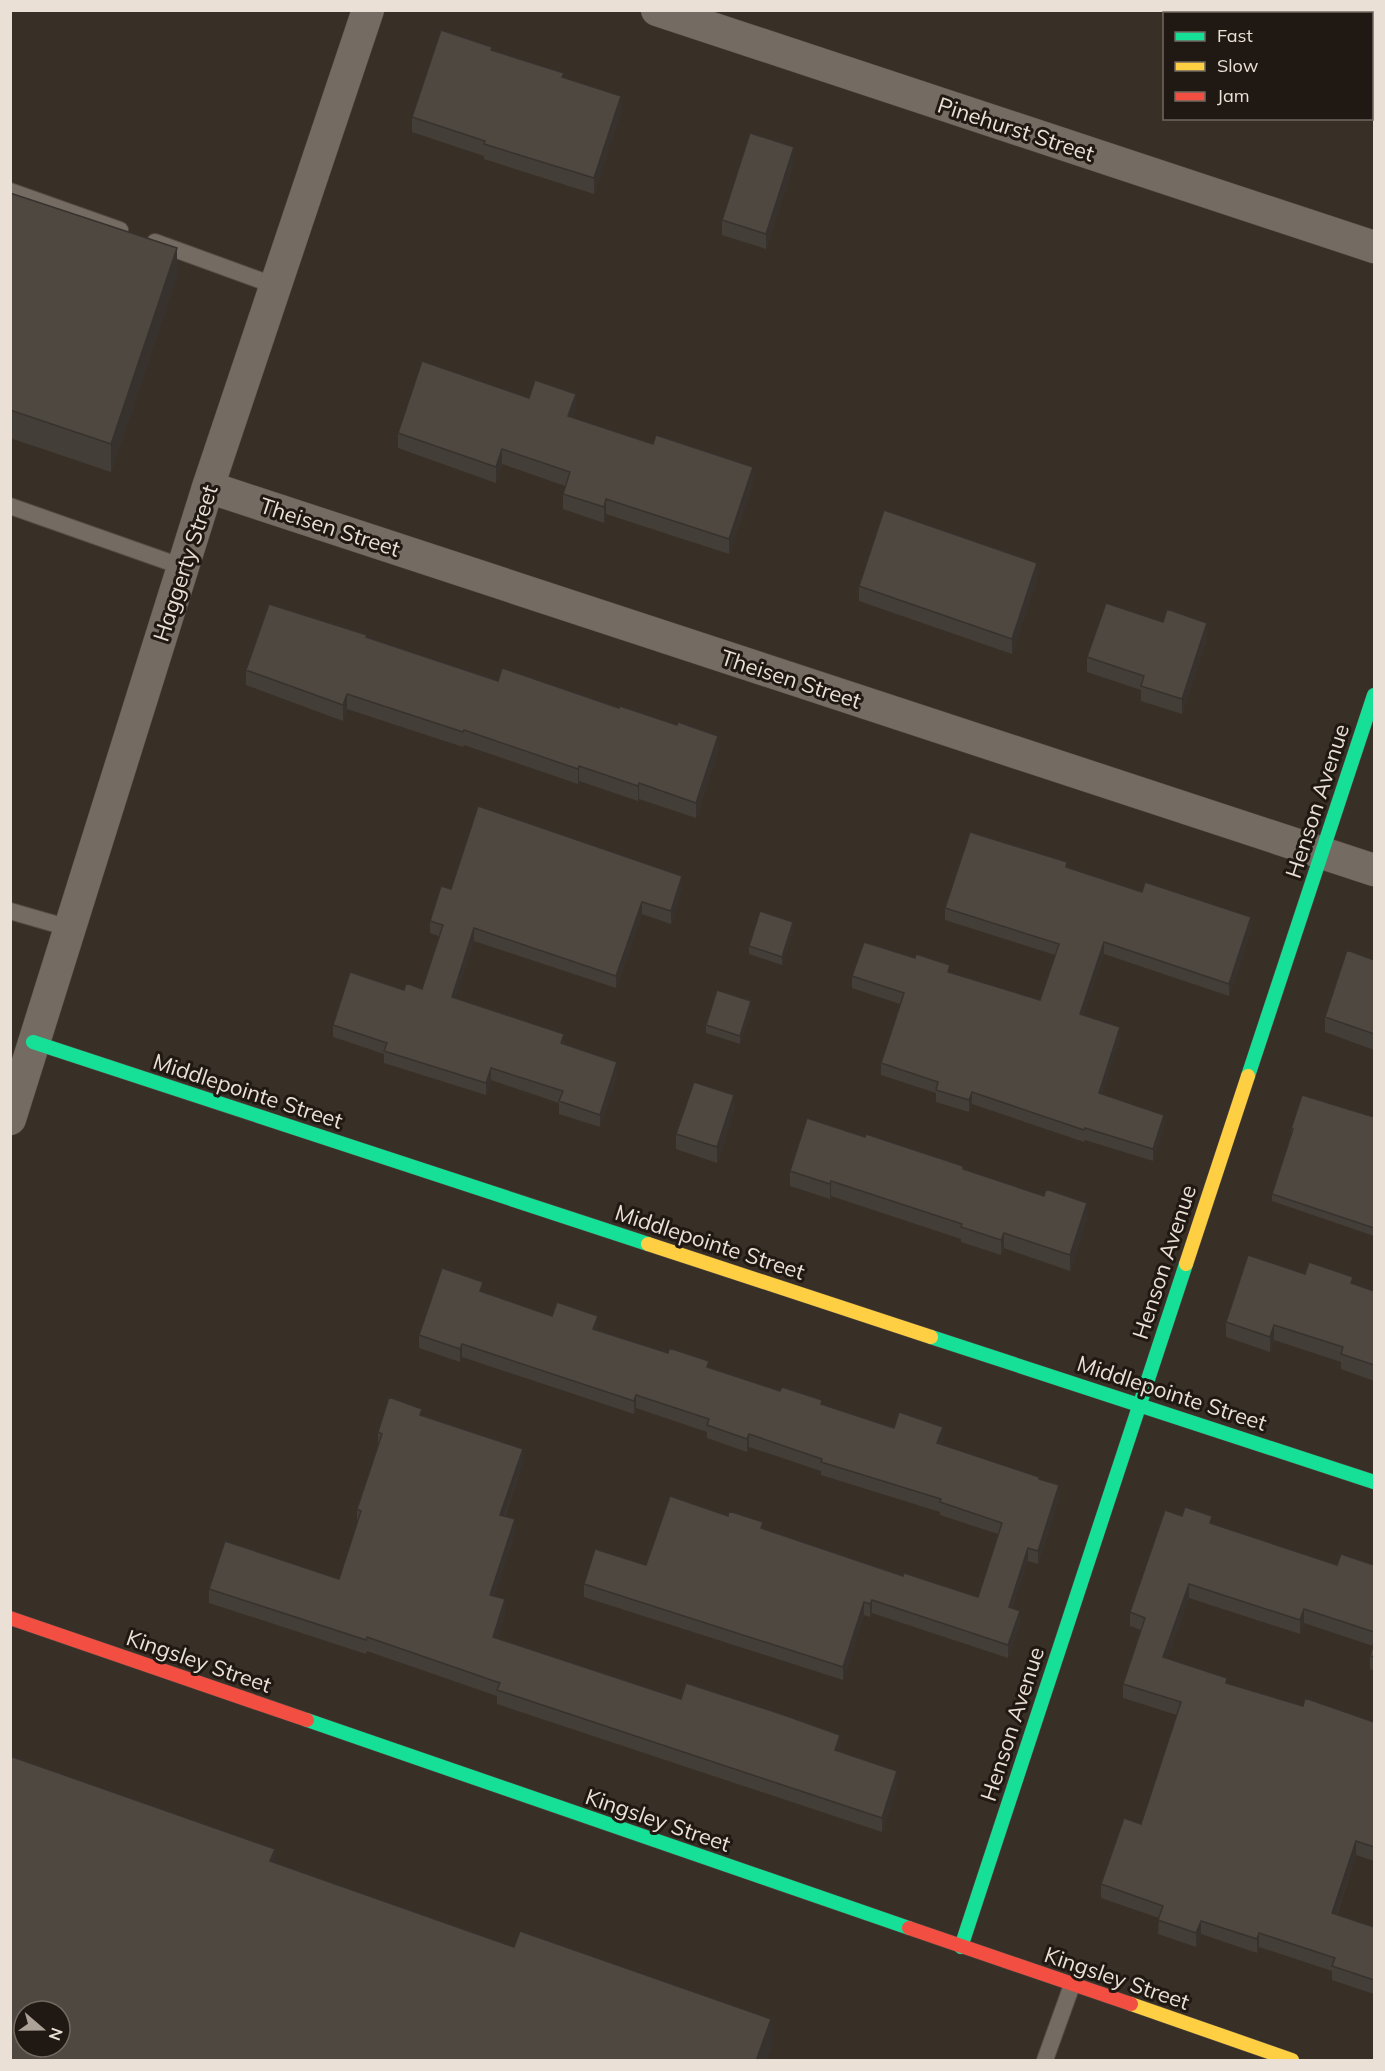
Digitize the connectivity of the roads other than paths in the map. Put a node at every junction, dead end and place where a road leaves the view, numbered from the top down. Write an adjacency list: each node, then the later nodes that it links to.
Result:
1 (368, 10): 5 (street, Haggerty Street)
2 (657, 10): 4 (street, Pinehurst Street)
3 (10, 191): 5 (lane)
4 (1374, 247)
5 (276, 286): 6 (street, Haggerty Street)
6 (208, 487): 8 (street, Haggerty Street); 10 (street, Theisen Street)
7 (10, 506): 8 (lane)
8 (183, 567): 13 (street, Haggerty Street)
9 (1374, 694): 10 (street, Henson Avenue)
10 (1322, 853): 11 (street, Theisen Street); 16 (street, Henson Avenue)
11 (1374, 870)
12 (10, 911): 13 (lane)
13 (69, 928): 14 (street, Haggerty Street)
14 (33, 1042): 15 (street, Haggerty Street); 16 (street, Middlepointe Street)
15 (10, 1119)
16 (1139, 1404): 17 (street, Middlepointe Street); 19 (street, Henson Avenue)
17 (1374, 1482)
18 (10, 1618): 19 (street, Kingsley Street)
19 (961, 1947): 20 (street, Kingsley Street)
20 (1072, 1985): 21 (lane); 22 (street, Kingsley Street)
21 (1045, 2061)
22 (1292, 2061)

